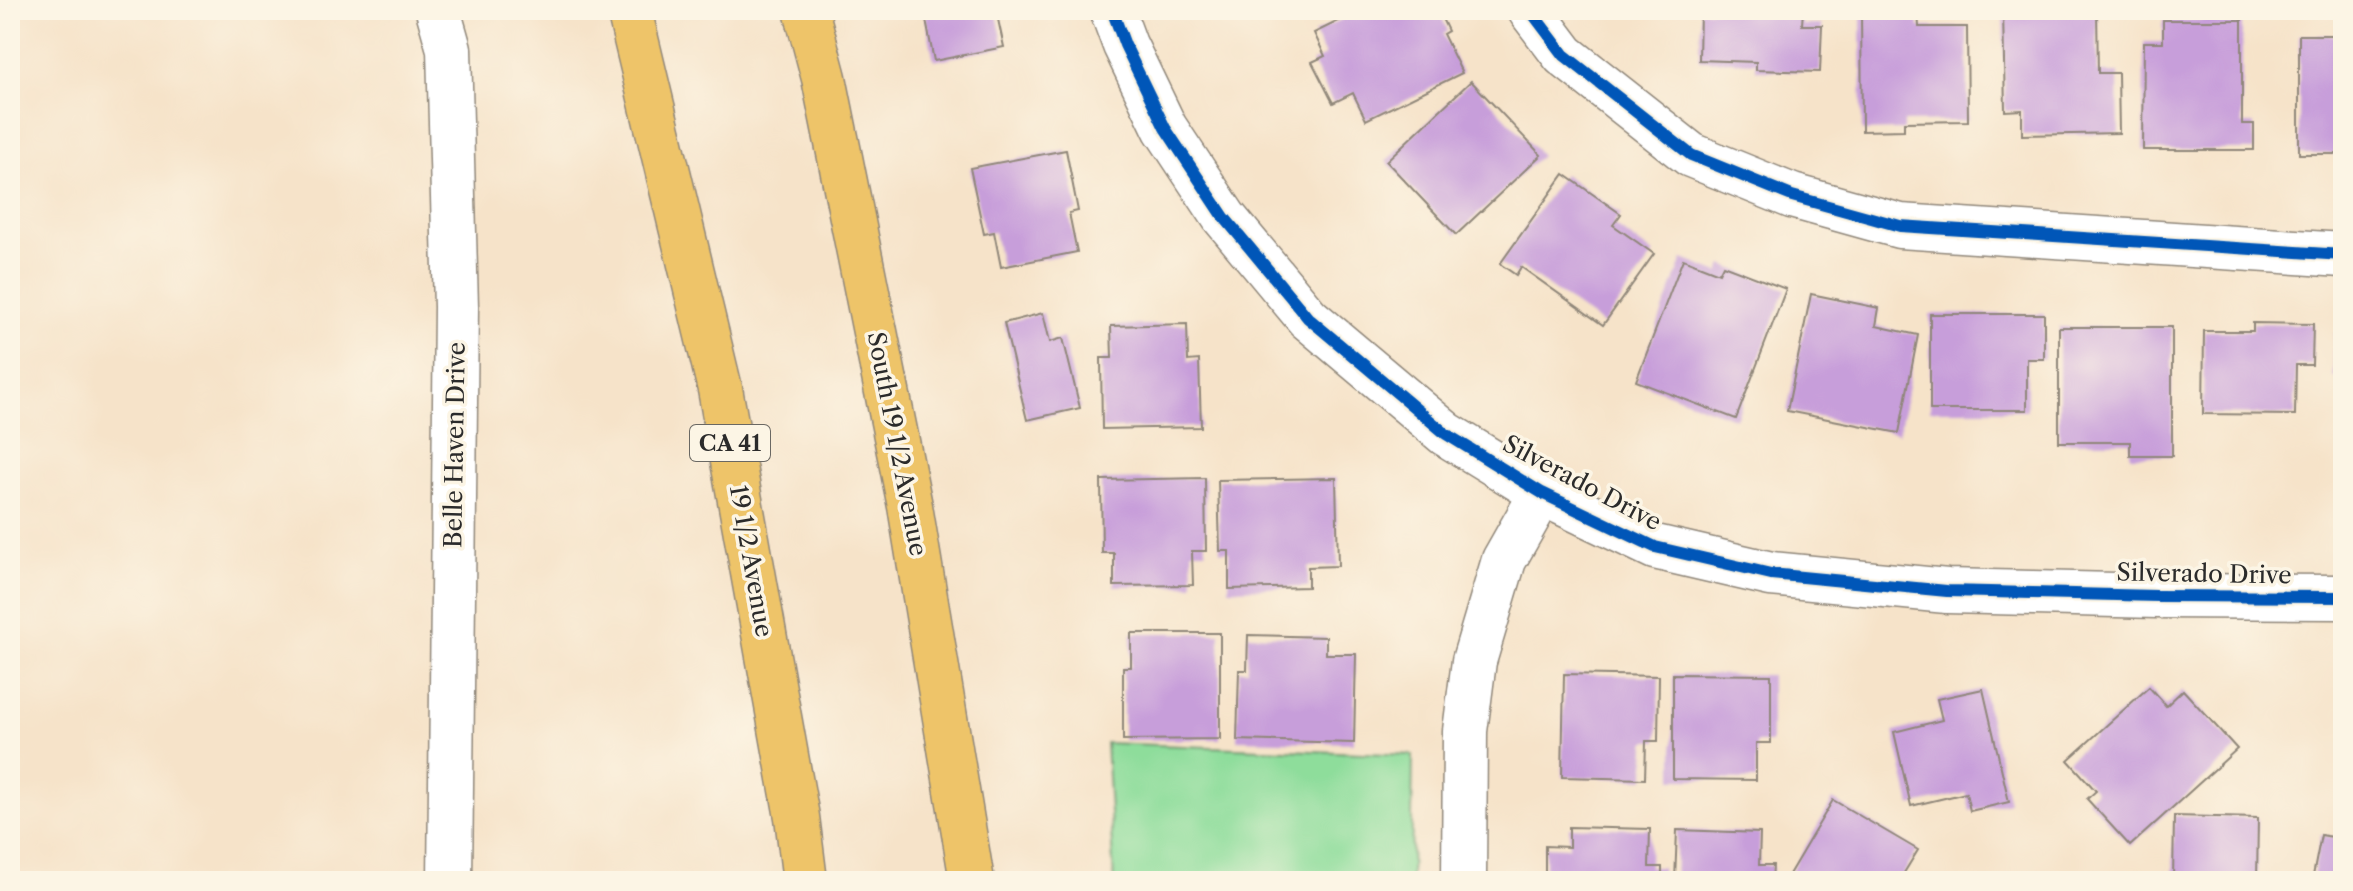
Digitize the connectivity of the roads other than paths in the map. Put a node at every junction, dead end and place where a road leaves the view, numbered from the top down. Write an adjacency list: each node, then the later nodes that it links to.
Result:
1 (438, 10): 9 (street, Belle Haven Drive)
2 (629, 10): 10 (highway, 19 1/2 Avenue / CA 41)
3 (806, 10): 11 (highway, South 19 1/2 Avenue)
4 (1112, 10): 7 (street, Silverado Drive)
5 (1530, 10): 6 (street)
6 (2343, 255)
7 (1542, 493): 8 (street, Silverado Drive); 12 (street)
8 (2343, 597)
9 (450, 881)
10 (805, 881)
11 (972, 881)
12 (1464, 881)

